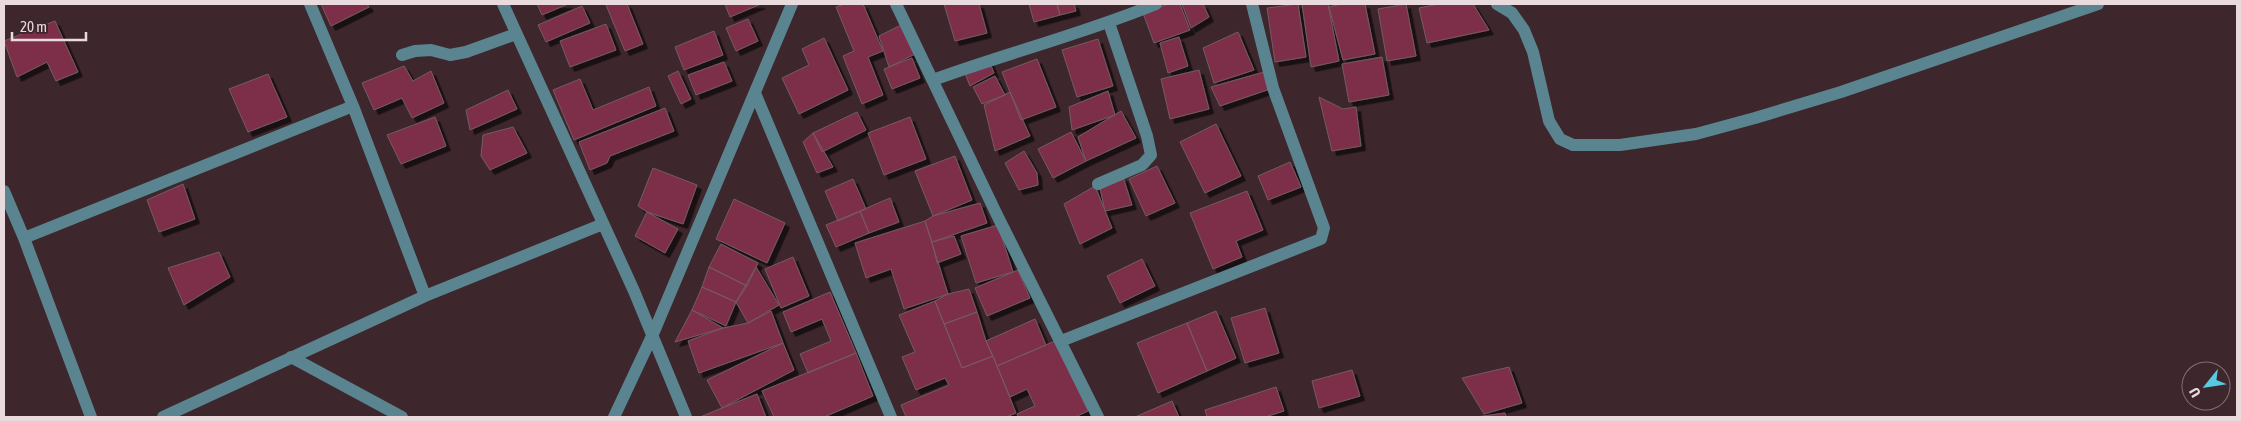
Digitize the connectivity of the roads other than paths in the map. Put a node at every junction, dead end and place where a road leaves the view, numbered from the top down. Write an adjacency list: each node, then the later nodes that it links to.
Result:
1 (310, 4): 14 (street)
2 (503, 4): 10 (street)
3 (792, 4): 13 (street)
4 (896, 4): 12 (street)
5 (1156, 4): 9 (street)
6 (1252, 4): 21 (street)
7 (1496, 4): 8 (street)
8 (2098, 4)
9 (1109, 23): 12 (street); 15 (street)
10 (516, 34): 11 (street); 17 (street)
11 (402, 54)
12 (933, 80): 21 (street)
13 (754, 92): 20 (street); 28 (street)
14 (353, 106): 18 (street); 19 (street)
15 (1098, 184)
16 (4, 191): 18 (street)
17 (603, 224): 19 (street); 20 (street)
18 (24, 238): 23 (street)
19 (425, 296): 22 (street)
20 (653, 334): 26 (street); 27 (street)
21 (1061, 341): 29 (street)
22 (290, 357): 24 (street); 25 (street)
23 (91, 417)
24 (163, 417)
25 (402, 417)
26 (614, 417)
27 (686, 417)
28 (891, 417)
29 (1098, 417)

